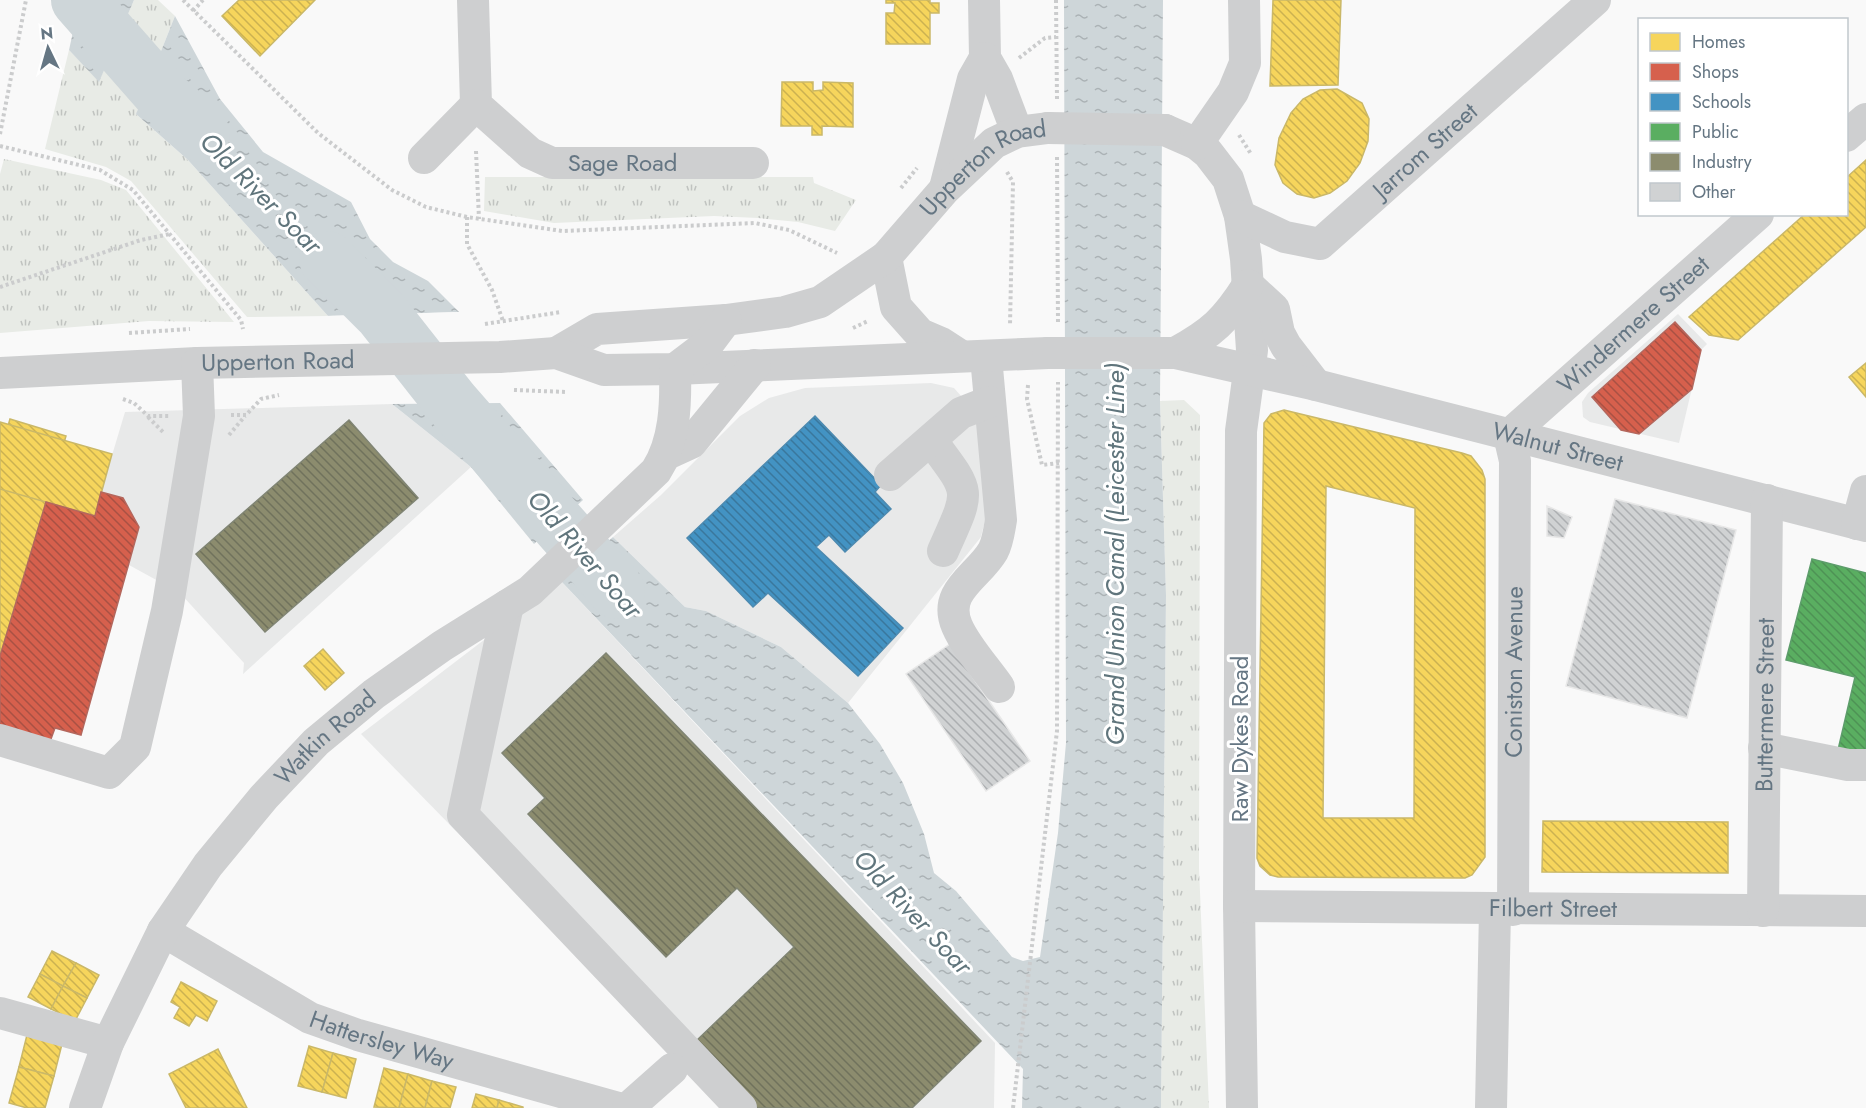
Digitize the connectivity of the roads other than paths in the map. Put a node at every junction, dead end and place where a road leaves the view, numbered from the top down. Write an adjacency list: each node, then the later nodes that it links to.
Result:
1 (473, 0): 6 (street)
2 (984, 0): 5 (street)
3 (1244, 0): 10 (street)
4 (1595, 0): 14 (street, Jarrom Street)
5 (1000, 60): 9 (street); 13 (street)
6 (476, 105): 11 (street); 12 (street, Sage Road)
7 (1866, 119): 8 (street)
8 (1848, 134)
9 (1005, 137): 10 (street, Upperton Road, bridge); 13 (street, Upperton Road)
10 (1197, 144): 14 (street, Upperton Road)
11 (424, 158)
12 (753, 163)
13 (945, 189): 16 (street, Upperton Road)
14 (1240, 216): 17 (street, Upperton Road)
15 (1756, 216): 29 (street, Windermere Street)
16 (886, 257): 18 (street, Upperton Road); 21 (street)
17 (1248, 285): 20 (street, Upperton Road); 25 (street, Upperton Road); 27 (street)
18 (726, 320): 19 (street, Upperton Road); 24 (street)
19 (556, 353): 22 (street, Upperton Road); 24 (street, Upperton Road)
20 (1169, 353): 21 (street, Upperton Road, bridge); 25 (street, Upperton Road)
21 (986, 357): 23 (street, Upperton Road); 28 (street)
22 (197, 363): 26 (street, Upperton Road); 39 (street)
23 (755, 365): 24 (street, Upperton Road); 31 (street, Watkin Road)
24 (675, 369): 31 (street, Watkin Road)
25 (1249, 370): 27 (street, Walnut Street); 42 (street, Raw Dykes Road)
26 (0, 373)
27 (1316, 385): 29 (street, Walnut Street)
28 (989, 402): 30 (street); 38 (street)
29 (1509, 435): 34 (street, Walnut Street); 43 (street, Coniston Avenue)
30 (931, 440): 32 (street); 36 (street)
31 (667, 454): 37 (street, Watkin Road)
32 (890, 475)
33 (1866, 491): 35 (street)
34 (1767, 500): 35 (street, Walnut Street); 40 (street, Buttermere Street)
35 (1861, 525)
36 (943, 551)
37 (519, 598): 46 (street, Watkin Road); 53 (street)
38 (999, 687)
39 (0, 740)
40 (1764, 748): 41 (street); 44 (street, Buttermere Street)
41 (1866, 765)
42 (1239, 906): 43 (street, Filbert Street); 54 (street, Raw Dykes Road)
43 (1504, 910): 44 (street, Filbert Street); 55 (street, Coniston Avenue)
44 (1763, 911): 45 (street, Filbert Street)
45 (1866, 911)
46 (163, 932): 48 (street, Watkin Road); 51 (street, Hattersley Way)
47 (0, 1013): 48 (street)
48 (108, 1043): 50 (street, Watkin Road)
49 (672, 1069): 52 (street)
50 (85, 1108)
51 (618, 1108)
52 (628, 1108)
53 (741, 1108)
54 (1242, 1108)
55 (1491, 1108)

